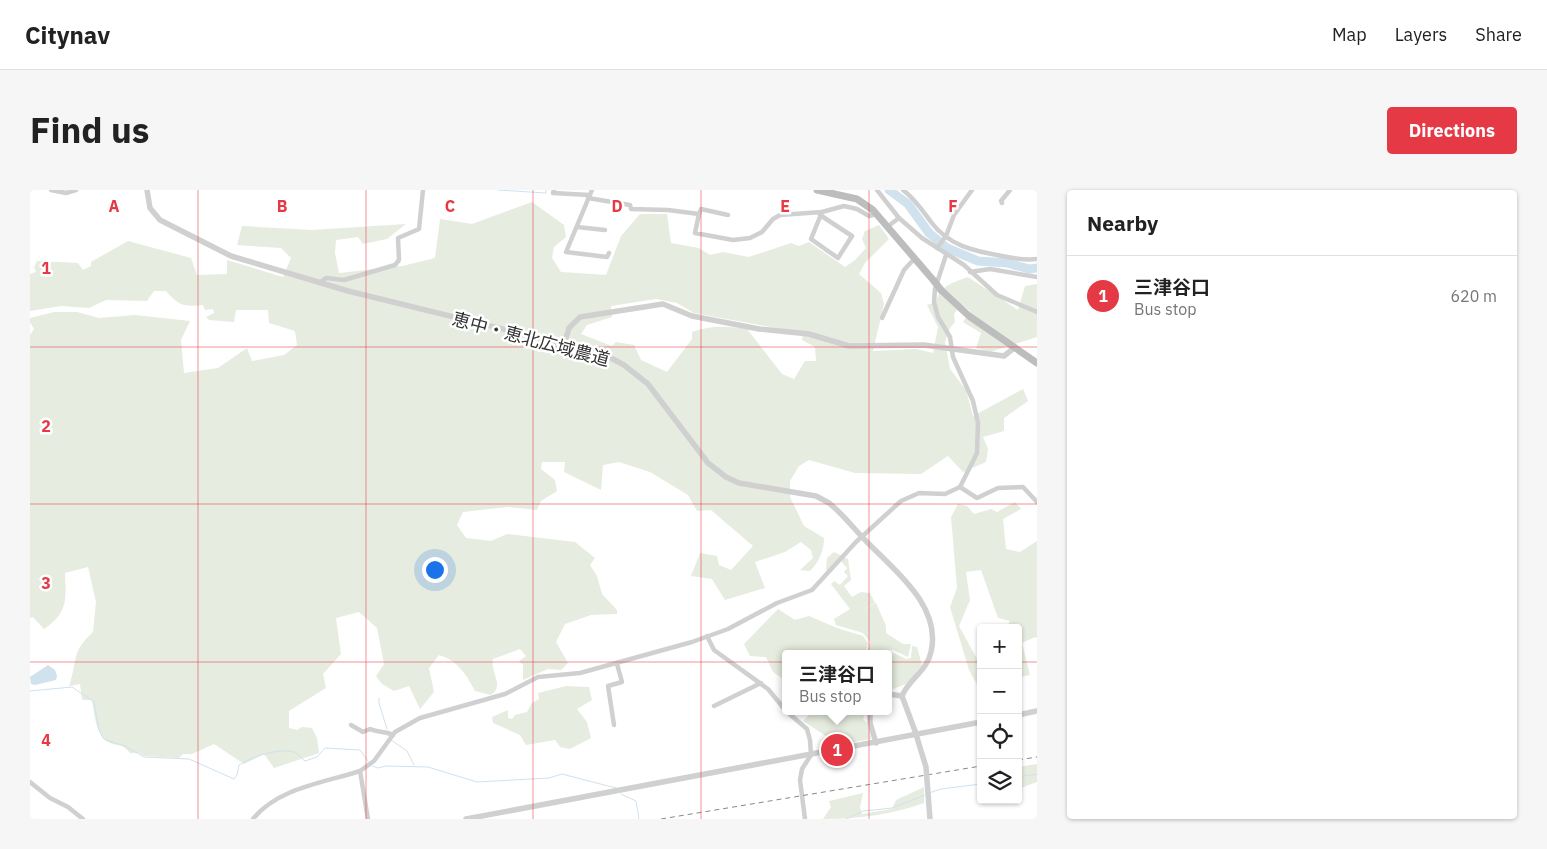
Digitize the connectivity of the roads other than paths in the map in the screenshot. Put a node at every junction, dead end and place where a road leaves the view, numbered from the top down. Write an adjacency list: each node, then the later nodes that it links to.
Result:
1 (51, 190): 2 (street)
2 (76, 190)
3 (147, 190): 29 (street, 恵中・恵北広域農道)
4 (423, 190): 29 (street)
5 (554, 190): 11 (street)
6 (817, 190): 16 (main road)
7 (877, 190): 17 (street)
8 (903, 190): 21 (street)
9 (972, 190): 21 (street)
10 (1010, 190): 12 (street)
11 (590, 194): 13 (street); 18 (street)
12 (1002, 203)
13 (699, 214): 14 (street); 15 (street)
14 (728, 214)
15 (821, 214): 15 (street); 16 (street)
16 (876, 214): 19 (main road)
17 (899, 218): 19 (street); 22 (street)
18 (578, 227): 20 (street); 23 (street)
19 (888, 227): 25 (main road)
20 (605, 230)
21 (946, 237): 22 (street); 26 (street)
22 (938, 247): 24 (street)
23 (609, 253)
24 (946, 255): 27 (street); 34 (street)
25 (915, 258): 31 (street); 33 (main road, bridge)
26 (1037, 258)
27 (970, 272): 28 (street); 30 (street)
28 (1037, 277)
29 (319, 284): 32 (street, 恵中・恵北広域農道)
30 (1037, 312)
31 (882, 318)
32 (564, 344): 34 (street); 38 (street, 恵中・恵北広域農道)
33 (1014, 348): 34 (street); 35 (main road)
34 (952, 350): 36 (street)
35 (1037, 363)
36 (960, 487): 37 (street); 38 (street)
37 (1037, 502)
38 (862, 538): 39 (street); 43 (street, 恵中・恵北広域農道)
39 (707, 636): 40 (street); 41 (street)
40 (617, 664): 52 (street); 53 (street)
41 (761, 684): 44 (street); 45 (street)
42 (892, 695): 43 (street)
43 (902, 696): 63 (street, bridge)
44 (714, 706)
45 (782, 706)
46 (1037, 711): 47 (street)
47 (1022, 714)
48 (791, 715): 55 (street)
49 (871, 715): 54 (street)
50 (977, 723): 54 (street)
51 (351, 725): 53 (street)
52 (614, 725)
53 (393, 735): 56 (street)
54 (876, 743): 55 (street)
55 (811, 756): 61 (street); 62 (street)
56 (360, 771): 59 (street); 60 (street)
57 (30, 782): 58 (street)
58 (84, 819)
59 (253, 819)
60 (368, 819)
61 (466, 819)
62 (805, 819)
63 (930, 819)

